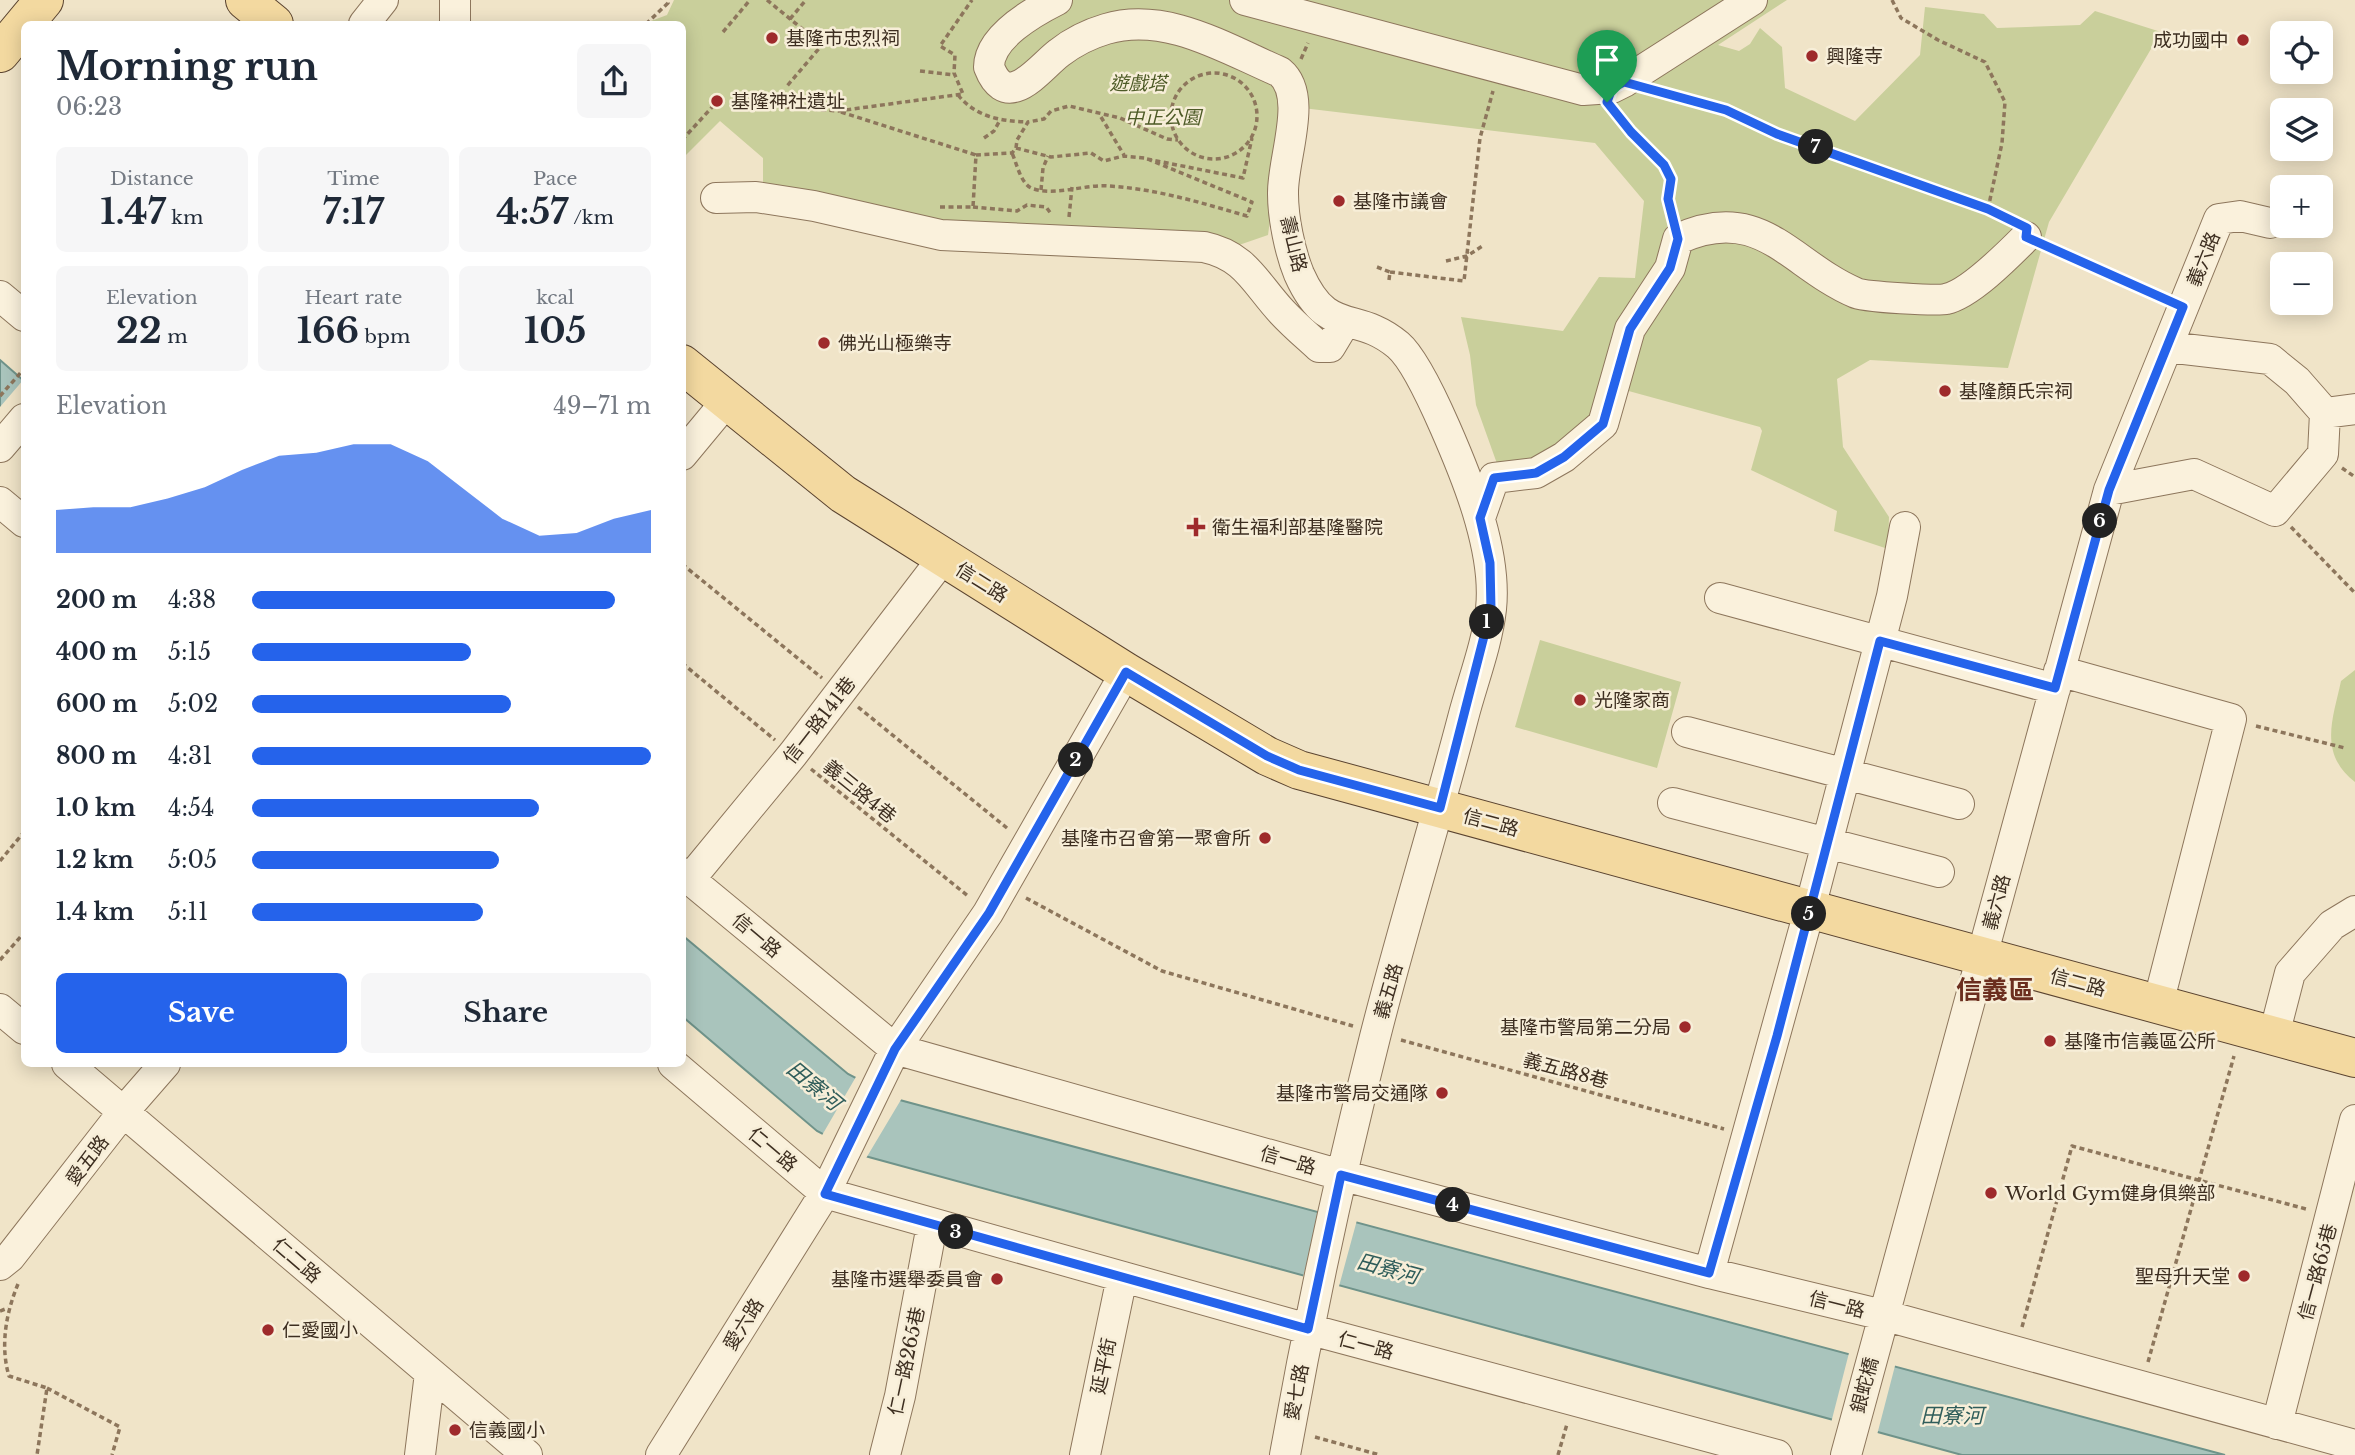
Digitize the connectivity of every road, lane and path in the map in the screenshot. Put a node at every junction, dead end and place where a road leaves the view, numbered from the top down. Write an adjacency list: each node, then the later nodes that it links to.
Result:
1 (18, 0): 16 (main road)
2 (44, 0): 17 (main road)
3 (244, 0): 18 (main road)
4 (383, 0): 19 (street)
5 (455, 0): 20 (street)
6 (667, 0): 21 (path)
7 (750, 0): 23 (path)
8 (767, 0): 15 (path)
9 (806, 0): 15 (path)
10 (972, 0): 27 (path)
11 (1057, 0): 68 (street, 壽山路)
12 (1245, 0): 25 (street)
13 (1752, 0): 28 (street)
14 (1892, 0): 52 (path)
15 (790, 19): 29 (path)
16 (0, 21)
17 (27, 21)
18 (270, 21)
19 (366, 21)
20 (455, 21)
21 (649, 21)
22 (21, 28): 24 (main road)
23 (723, 32)
24 (0, 53)
25 (1498, 68): 28 (street); 60 (path)
26 (920, 71): 27 (path)
27 (955, 75): 30 (path)
28 (1618, 85): 52 (path); 58 (path)
29 (787, 86)
30 (958, 95): 33 (path); 35 (path)
31 (715, 104): 39 (path)
32 (771, 106): 33 (path)
33 (838, 111): 44 (path)
34 (1100, 116): 36 (path); 41 (path); 46 (path)
35 (1000, 120): 36 (path); 40 (path)
36 (1028, 122): 42 (path)
37 (1255, 125): 38 (path); 41 (path); 41 (path); 47 (path)
38 (1268, 127)
39 (686, 136)
40 (984, 138)
41 (1178, 140)
42 (1016, 148): 43 (path); 45 (path)
43 (1012, 153): 44 (path); 49 (path)
44 (976, 155): 51 (path)
45 (1048, 156): 46 (path); 49 (path)
46 (1125, 156): 47 (path)
47 (1145, 159): 48 (path)
48 (1072, 187): 49 (path); 54 (path)
49 (1041, 190)
50 (716, 198): 56 (street)
51 (973, 207): 53 (path); 56 (path)
52 (1988, 209): 57 (path)
53 (1054, 217)
54 (1067, 219)
55 (2270, 223): 66 (street, 義六路)
56 (911, 228): 68 (street)
57 (2026, 237): 58 (street); 66 (path)
58 (1678, 239): 82 (street)
59 (1484, 245): 60 (path)
60 (1467, 256): 61 (path); 63 (path)
61 (1446, 261)
62 (1377, 267): 63 (path)
63 (1390, 272): 64 (path)
64 (1389, 280)
65 (0, 296): 67 (street)
66 (2183, 307): 69 (street, 義六路)
67 (21, 314)
68 (1345, 322): 82 (street, 壽山路)
69 (2167, 347): 75 (street); 79 (street, 義六路)
70 (686, 367): 73 (main road, 信二路)
71 (21, 372): 72 (path)
72 (0, 396)
73 (726, 402): 78 (street); 85 (main road, 信二路)
74 (2355, 409): 75 (street)
75 (2325, 413): 81 (street)
76 (21, 422): 77 (street)
77 (0, 447)
78 (686, 450)
79 (2109, 490): 81 (street); 91 (street, 義六路)
80 (0, 502): 83 (street)
81 (2275, 511): 86 (path)
82 (1480, 518): 99 (street, 壽山路)
83 (21, 520)
84 (1905, 527): 88 (street)
85 (943, 558): 90 (main road, 信二路); 95 (street, 信一路141巷)
86 (2355, 593)
87 (1720, 598): 88 (street)
88 (1880, 641): 91 (street); 96 (street)
89 (686, 666): 95 (path, 義三路4巷)
90 (1126, 672): 99 (main road, 信二路); 105 (street, 愛六路)
91 (2057, 680): 92 (street); 110 (street, 義六路)
92 (2231, 719): 94 (path); 112 (street)
93 (1687, 732): 96 (street)
94 (2345, 748)
95 (793, 754): 104 (street, 信一路141巷); 108 (path, 義三路4巷)
96 (1845, 775): 98 (street); 101 (street)
97 (1673, 803): 101 (street)
98 (1959, 804)
99 (1440, 808): 106 (main road, 信二路); 116 (street, 義五路)
100 (21, 836): 102 (path)
101 (1827, 845): 103 (street); 106 (street)
102 (0, 861)
103 (1939, 872)
104 (686, 876): 117 (street, 信一路)
105 (1004, 886): 108 (street, 愛六路); 116 (path, 義五路8巷)
106 (1811, 908): 110 (main road, 信二路); 124 (street)
107 (2355, 911): 115 (street)
108 (989, 913): 117 (street, 愛六路)
109 (21, 936): 111 (path)
110 (1981, 956): 112 (main road, 信二路); 134 (street, 義六路)
111 (0, 960)
112 (2158, 1004): 115 (main road, 信二路)
113 (0, 1009): 114 (street)
114 (21, 1026)
115 (2258, 1031): 118 (main road, 信二路); 126 (path)
116 (1376, 1033): 124 (path, 義五路8巷); 125 (street, 義五路)
117 (895, 1049): 125 (street, 信一路); 127 (street, 愛六路)
118 (2355, 1058)
119 (71, 1067): 122 (street, 仁二路)
120 (162, 1067): 122 (street, 愛五路)
121 (677, 1067): 127 (street, 仁一路)
122 (124, 1111): 130 (street, 愛五路); 137 (street, 仁二路)
123 (2355, 1120): 128 (street, 信一路65巷)
124 (1749, 1137): 131 (street)
125 (1341, 1175): 131 (street, 信一路); 135 (street, 義五路)
126 (2199, 1180): 128 (path); 136 (path); 138 (path)
127 (825, 1194): 129 (street, 仁一路); 148 (street, 愛六路)
128 (2331, 1216): 141 (street, 信一路65巷)
129 (932, 1225): 132 (street, 仁一路); 149 (street, 仁一路265巷)
130 (5, 1261)
131 (1709, 1273): 134 (street, 信一路)
132 (1122, 1277): 135 (street, 仁一路); 150 (street, 延平街)
133 (0, 1311): 139 (path)
134 (1883, 1315): 136 (street, 信一路); 154 (street, 銀蛇橋)
135 (1308, 1329): 140 (street, 仁一路); 142 (street, 愛七路)
136 (2015, 1351): 138 (street, 信一路)
137 (430, 1373): 146 (street); 147 (street, 仁二路)
138 (2141, 1387): 141 (street, 信一路)
139 (47, 1388): 144 (path); 145 (path)
140 (1573, 1402): 152 (path); 153 (street, 仁一路)
141 (2277, 1424): 143 (street, 信一路)
142 (1287, 1443): 151 (path)
143 (2355, 1445)
144 (37, 1455)
145 (112, 1455)
146 (420, 1455)
147 (527, 1455)
148 (661, 1455)
149 (885, 1455)
150 (1085, 1455)
151 (1380, 1455)
152 (1558, 1455)
153 (1777, 1455)
154 (1846, 1455)

